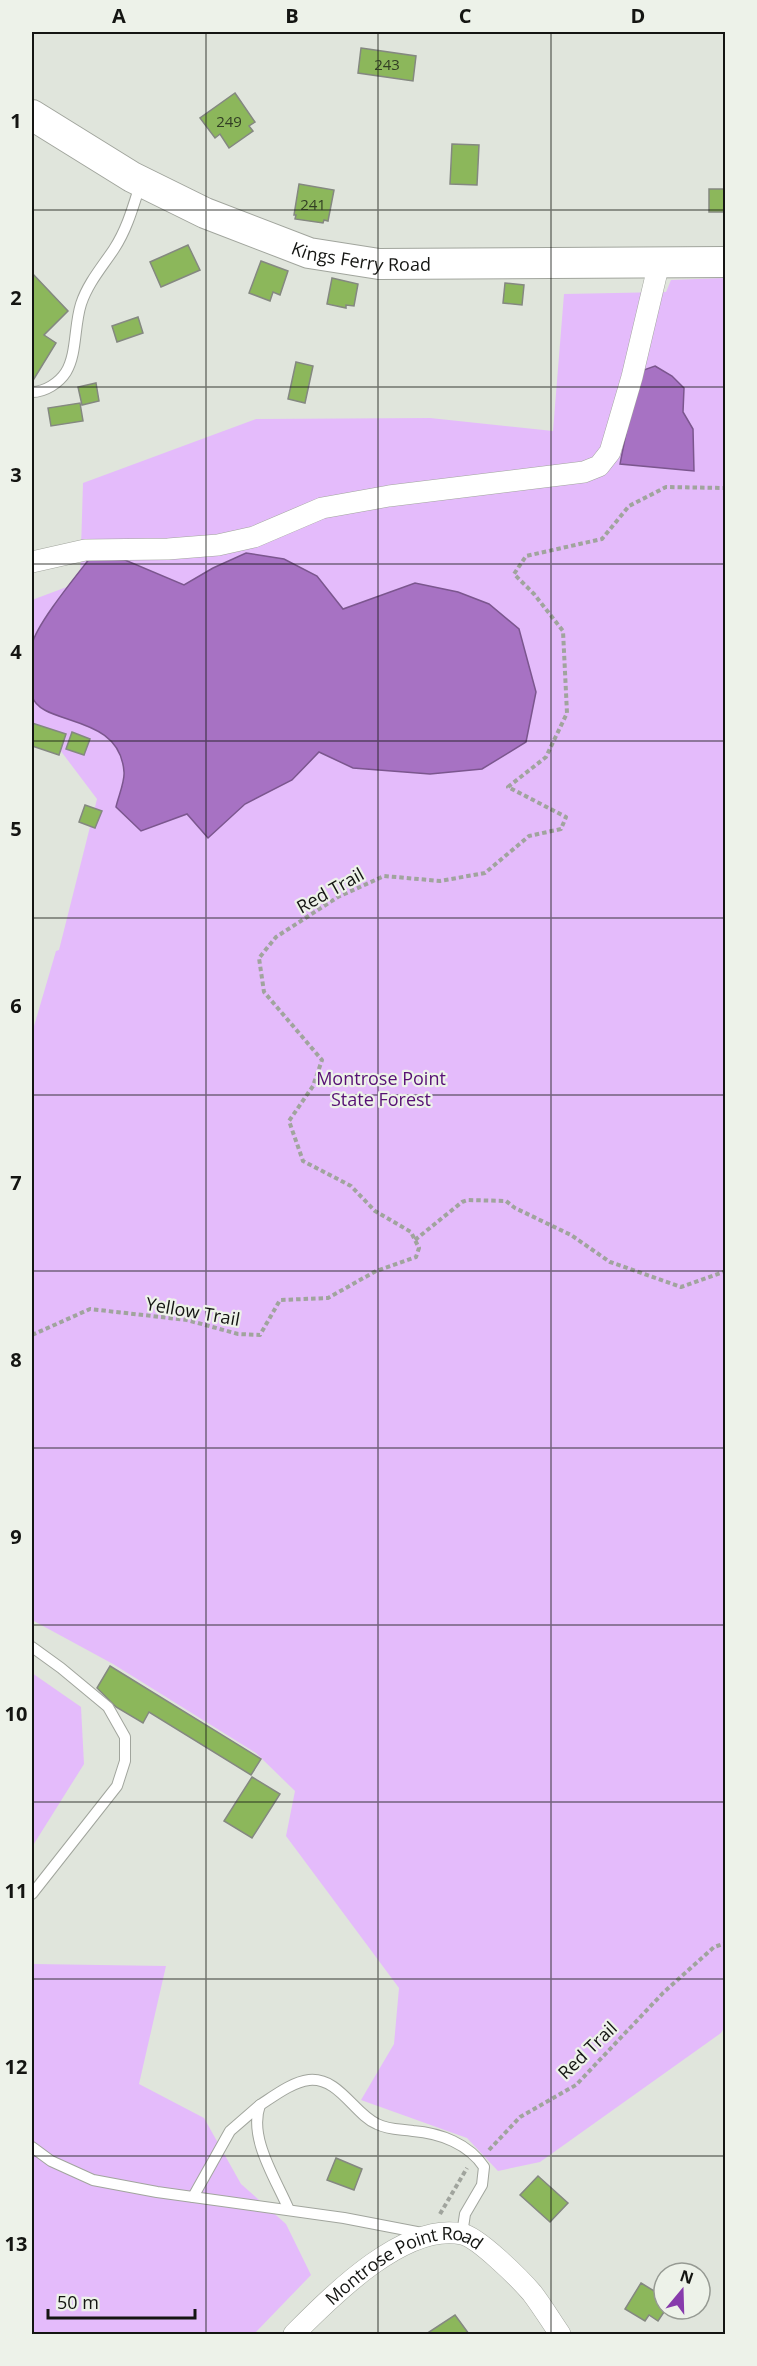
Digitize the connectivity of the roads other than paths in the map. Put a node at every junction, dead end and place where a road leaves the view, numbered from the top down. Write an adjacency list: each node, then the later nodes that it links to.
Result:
1 (32, 115): 2 (street, Kings Ferry Road)
2 (141, 182): 4 (street, Kings Ferry Road); 5 (lane)
3 (726, 262): 4 (street, Kings Ferry Road)
4 (659, 264): 6 (street)
5 (32, 392)
6 (32, 562)
7 (32, 1647): 8 (lane)
8 (32, 1894)
9 (260, 2105): 11 (lane); 12 (lane); 13 (lane)
10 (32, 2147): 11 (lane)
11 (193, 2197): 12 (lane)
12 (290, 2210): 14 (lane)
13 (462, 2234): 14 (street, Montrose Point Road); 16 (street, Montrose Point Road)
14 (429, 2235): 15 (street, Montrose Point Road)
15 (294, 2334)
16 (560, 2334)

